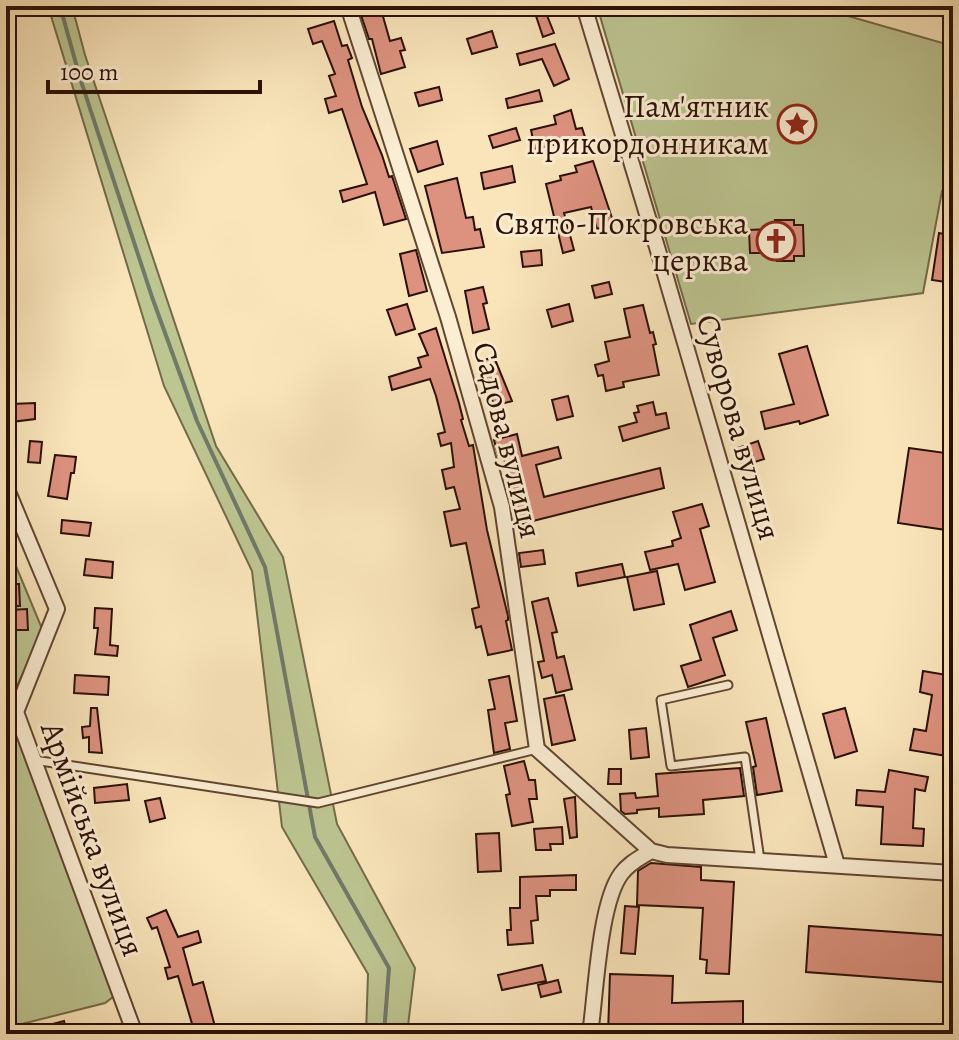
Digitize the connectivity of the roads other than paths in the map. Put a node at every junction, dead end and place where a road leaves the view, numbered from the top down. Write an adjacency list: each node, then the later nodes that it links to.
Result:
1 (348, 6): 7 (street, Садова вулиця)
2 (584, 6): 11 (street, Суворова вулиця)
3 (6, 487): 6 (street, Армійська вулиця)
4 (6, 683): 6 (lane)
5 (728, 685): 10 (lane)
6 (16, 712): 8 (street, Армійська вулиця)
7 (537, 749): 8 (lane); 9 (street)
8 (34, 760): 13 (street, Армійська вулиця)
9 (651, 851): 10 (street); 14 (street)
10 (760, 860): 11 (street)
11 (837, 865): 12 (street)
12 (953, 873)
13 (135, 1034)
14 (590, 1034)

